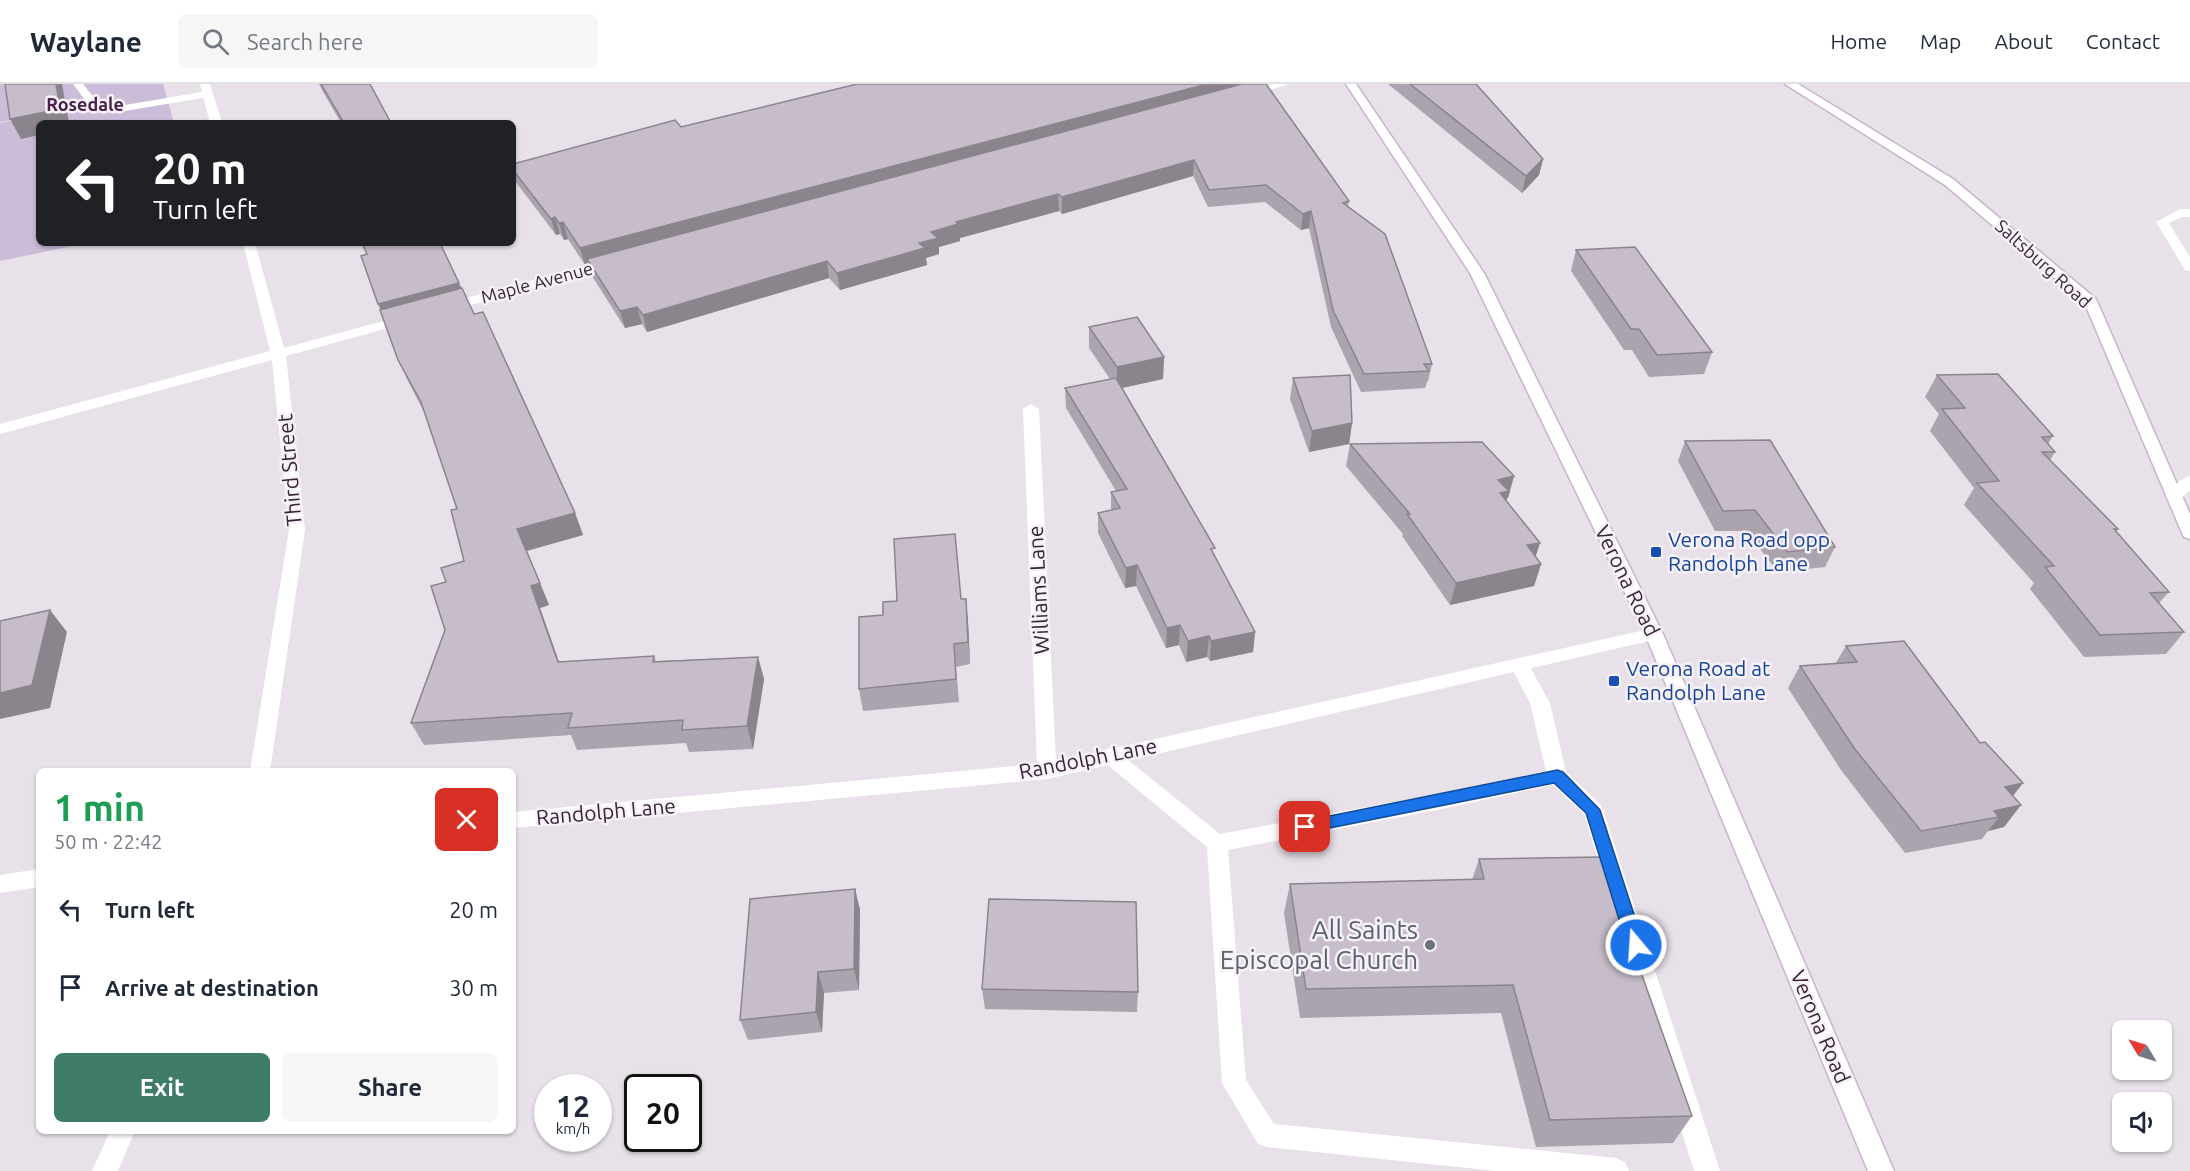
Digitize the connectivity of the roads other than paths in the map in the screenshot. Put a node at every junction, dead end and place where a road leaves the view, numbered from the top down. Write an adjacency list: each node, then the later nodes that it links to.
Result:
1 (78, 84): 5 (street)
2 (1284, 84): 6 (street)
3 (1351, 84): 18 (street, Verona Road)
4 (1790, 84): 16 (street, Saltsburg Road)
5 (207, 89): 7 (street)
6 (1226, 99)
7 (215, 120)
8 (2190, 213): 11 (street)
9 (250, 246): 12 (street, Third Street)
10 (625, 260): 12 (street, Maple Avenue)
11 (2190, 267)
12 (278, 352): 14 (street, Maple Avenue); 21 (street, Third Street)
13 (1031, 409): 22 (street, Williams Lane)
14 (0, 429)
15 (2190, 481): 16 (street)
16 (2174, 496): 17 (street, Saltsburg Road)
17 (2190, 533)
18 (1654, 634): 19 (street, Randolph Lane); 32 (street, Verona Road)
19 (1519, 665): 20 (street, Randolph Lane); 23 (street)
20 (1110, 756): 22 (street, Randolph Lane); 25 (street)
21 (260, 768)
22 (1047, 771): 24 (street, Randolph Lane)
23 (1557, 776): 25 (street); 31 (street)
24 (516, 820)
25 (1217, 843): 30 (street)
26 (36, 878): 27 (street)
27 (0, 884)
28 (122, 1134): 29 (street)
29 (105, 1171)
30 (1616, 1171)
31 (1707, 1171)
32 (1881, 1171)

